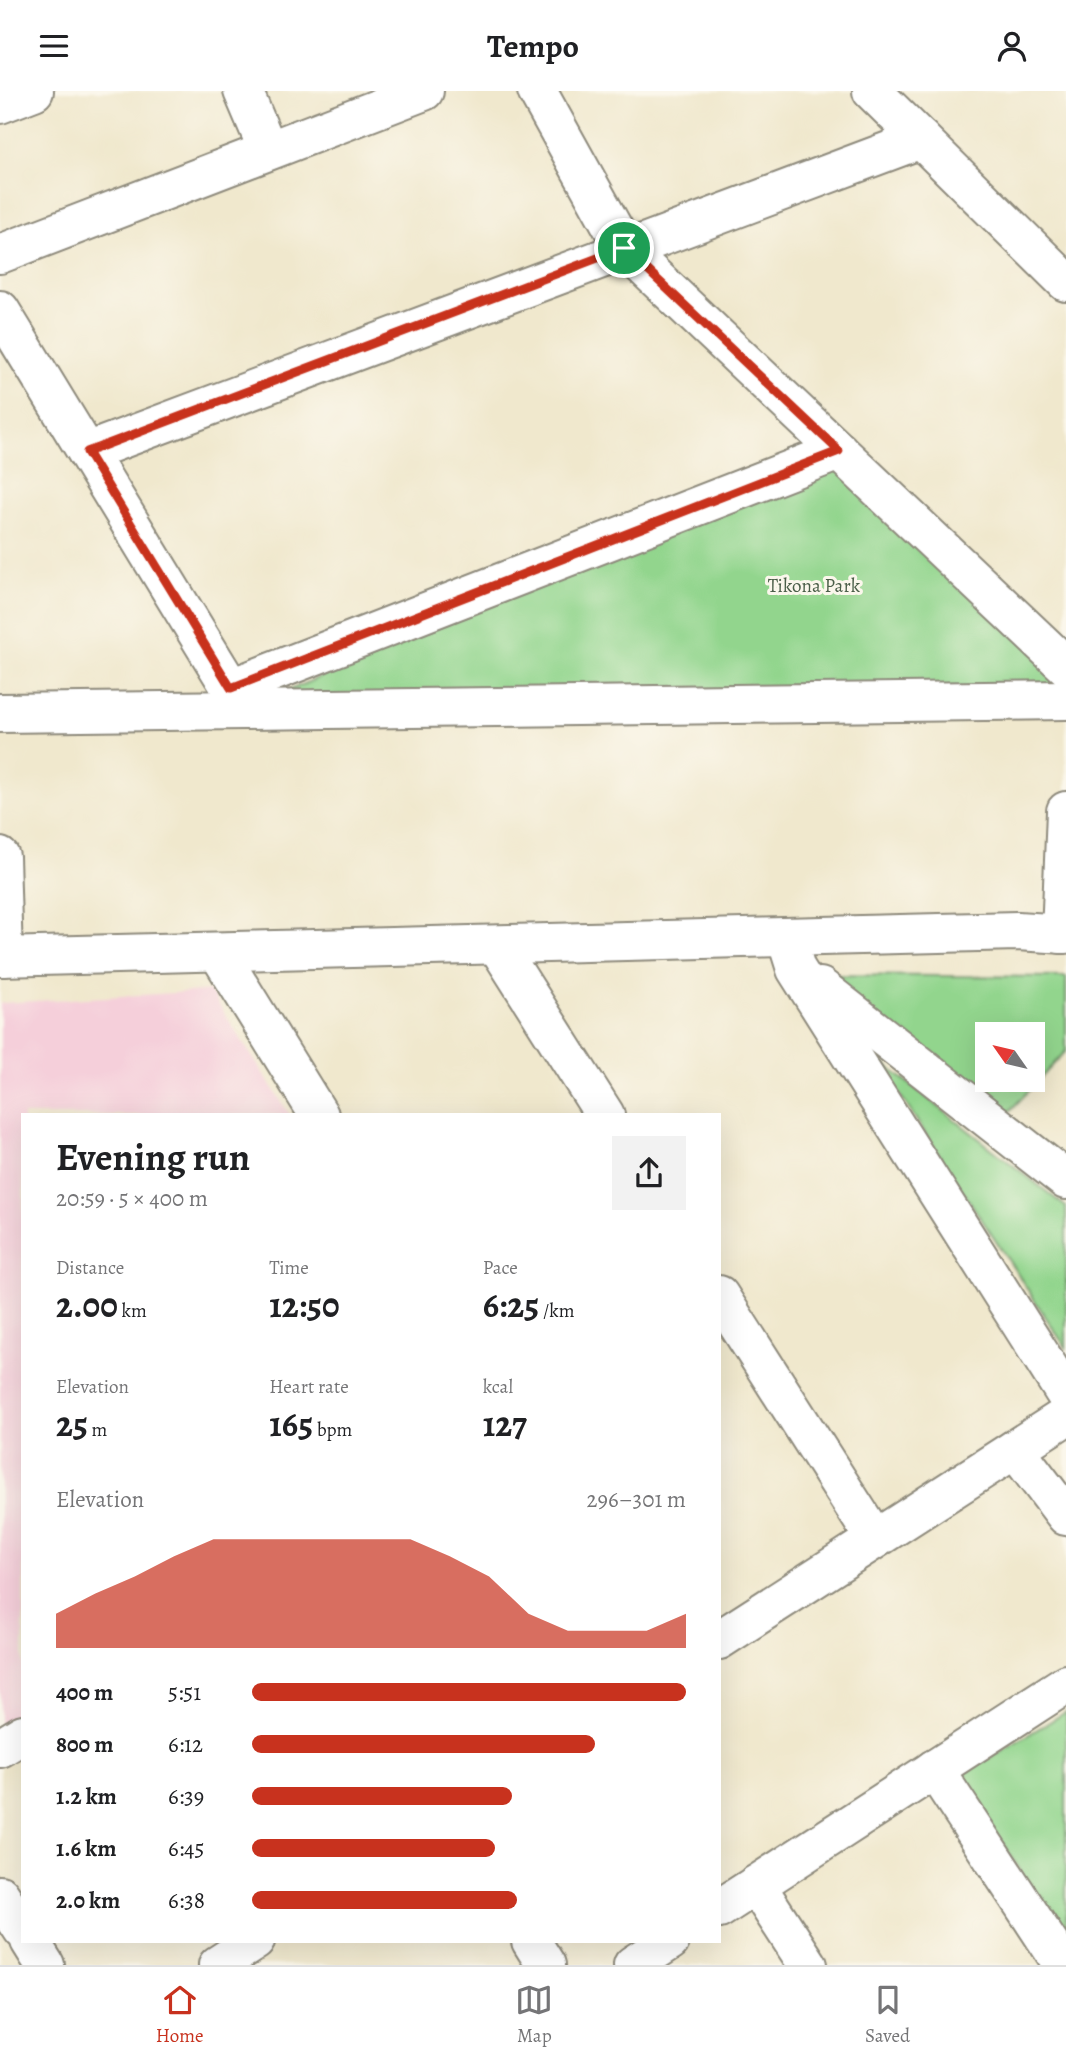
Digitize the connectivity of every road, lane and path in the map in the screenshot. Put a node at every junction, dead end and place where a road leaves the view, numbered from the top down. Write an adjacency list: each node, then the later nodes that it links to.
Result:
1 (34, 91): 6 (street)
2 (243, 91): 8 (street)
3 (424, 91): 8 (street)
4 (537, 91): 9 (street)
5 (872, 91): 7 (street)
6 (0, 104)
7 (921, 139): 9 (street); 11 (street)
8 (268, 150): 10 (street)
9 (624, 248): 13 (street); 14 (street)
10 (0, 254)
11 (1066, 282)
12 (0, 310): 14 (street)
13 (839, 451): 15 (street); 16 (street)
14 (87, 452): 16 (street)
15 (1066, 666)
16 (237, 699): 17 (street); 18 (street)
17 (1066, 700)
18 (0, 713)
19 (1066, 811): 21 (street)
20 (0, 857): 25 (street)
21 (1064, 934): 24 (street)
22 (497, 945): 23 (street); 24 (street); 27 (street)
23 (218, 952): 25 (street); 26 (street)
24 (791, 953): 28 (street); 30 (street)
25 (2, 957)
26 (319, 1113)
27 (604, 1113)
28 (1066, 1180)
29 (721, 1298): 34 (street)
30 (1066, 1395)
31 (1066, 1416): 32 (street)
32 (1015, 1449): 33 (street); 34 (street)
33 (1066, 1515)
34 (875, 1539): 35 (street)
35 (721, 1639)
36 (1066, 1684): 39 (street)
37 (21, 1735): 38 (street)
38 (0, 1748)
39 (934, 1769): 40 (street); 53 (street)
40 (756, 1885): 42 (street); 52 (street)
41 (0, 1895): 43 (street)
42 (721, 1908)
43 (21, 1927)
44 (31, 1943): 48 (street)
45 (253, 1943): 49 (street)
46 (532, 1943): 50 (street)
47 (667, 1943): 51 (street)
48 (46, 1965)
49 (218, 1965)
50 (546, 1965)
51 (633, 1965)
52 (808, 1965)
53 (1063, 1965)

